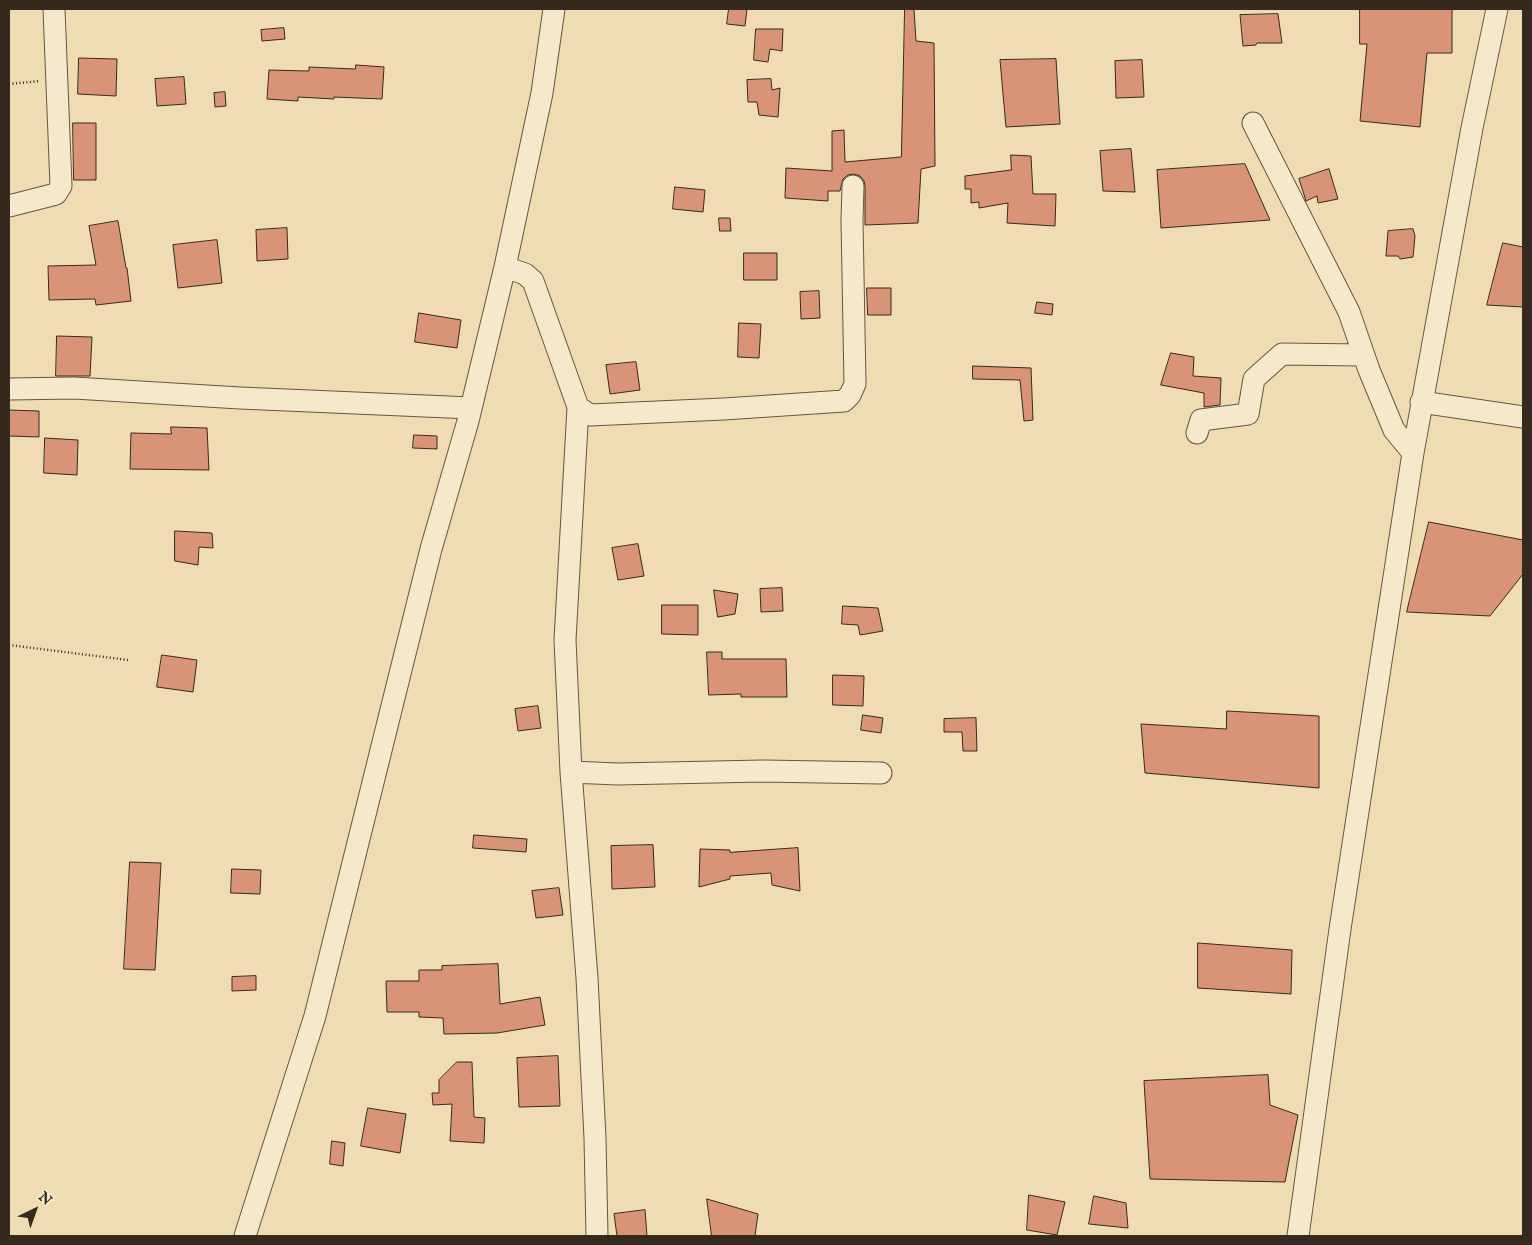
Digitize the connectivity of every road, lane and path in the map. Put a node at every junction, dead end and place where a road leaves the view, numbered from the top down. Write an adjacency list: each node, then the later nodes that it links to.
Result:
1 (54, 9): 4 (street)
2 (554, 9): 9 (street)
3 (1497, 9): 12 (street)
4 (57, 80): 5 (path); 8 (street)
5 (9, 84)
6 (1253, 123): 10 (street)
7 (853, 186): 13 (street)
8 (9, 206)
9 (505, 267): 13 (street); 14 (street)
10 (1363, 355): 16 (street); 17 (street)
11 (9, 389): 14 (street)
12 (1422, 402): 15 (street); 17 (street)
13 (578, 407): 20 (street)
14 (471, 408): 22 (street)
15 (1523, 417)
16 (1197, 432)
17 (1413, 453): 24 (street)
18 (9, 644): 19 (path)
19 (128, 660)
20 (571, 772): 21 (street); 23 (street)
21 (881, 772)
22 (245, 1236)
23 (597, 1236)
24 (1298, 1236)

